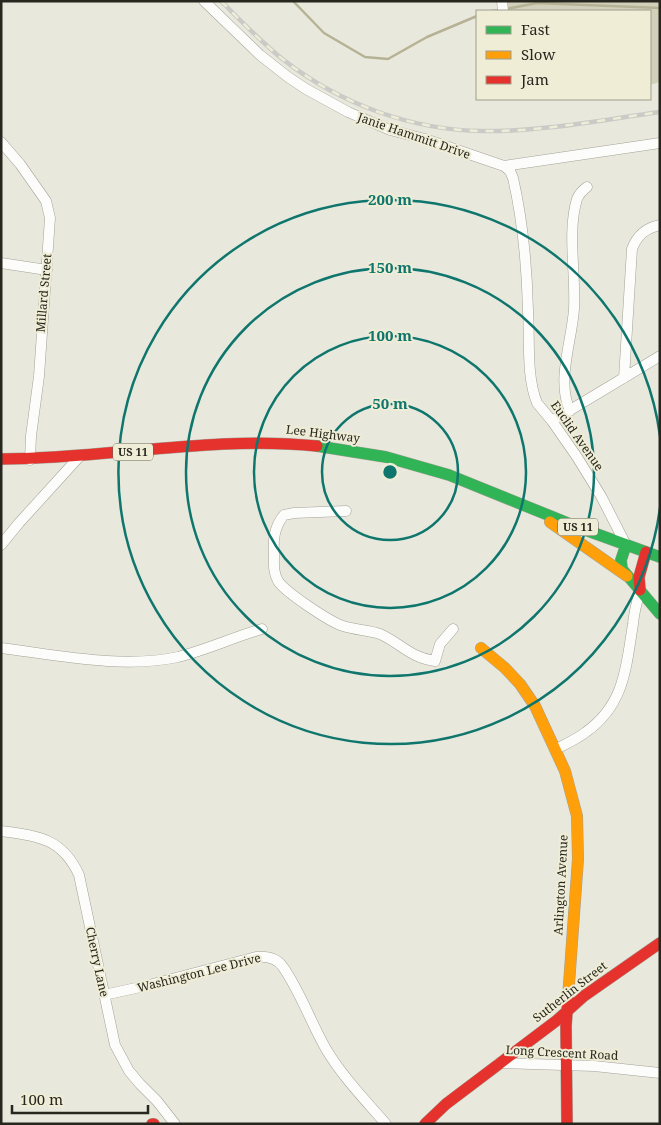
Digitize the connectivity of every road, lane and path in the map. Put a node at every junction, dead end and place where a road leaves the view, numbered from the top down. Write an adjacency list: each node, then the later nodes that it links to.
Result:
1 (204, 1): 4 (street, Janie Hammitt Drive)
2 (1, 142): 8 (street, Millard Street)
3 (660, 143): 4 (street, Janie Hammitt Drive)
4 (504, 166): 12 (street, Euclid Avenue)
5 (587, 187): 11 (street)
6 (660, 225): 10 (street)
7 (1, 263): 8 (street)
8 (47, 270): 15 (street, Millard Street)
9 (660, 356): 10 (street)
10 (624, 378): 11 (street)
11 (570, 411): 12 (street)
12 (552, 421): 18 (street, Euclid Avenue)
13 (79, 457): 15 (main road, Lee Highway / US 11); 16 (main road, Lee Highway / US 11); 19 (street)
14 (1, 459): 15 (main road, Lee Highway / US 11)
15 (30, 460)
16 (531, 508): 18 (main road, Lee Highway / US 11); 22 (main road)
17 (346, 511): 26 (street)
18 (626, 545): 20 (main road, Lee Highway); 22 (main road)
19 (1, 546)
20 (646, 552): 21 (main road, Lee Highway); 23 (main road)
21 (660, 557)
22 (627, 576): 23 (main road)
23 (640, 590): 24 (main road); 29 (street)
24 (660, 614)
25 (262, 629): 27 (street)
26 (453, 629)
27 (1, 648)
28 (481, 648): 29 (main road, Arlington Avenue)
29 (556, 749): 33 (main road, Arlington Avenue)
30 (1, 831): 32 (street, Cherry Lane)
31 (660, 943): 33 (main road, Sutherlin Street)
32 (104, 994): 37 (street, Cherry Lane); 38 (street, Washington Lee Drive)
33 (568, 1011): 34 (main road, Sutherlin Street); 35 (main road, Arlington Avenue)
34 (499, 1063): 35 (street, Long Crescent Road); 39 (main road, Long Crescent Road)
35 (566, 1066): 36 (street, Long Crescent Road); 40 (main road, Arlington Avenue)
36 (660, 1073)
37 (175, 1124)
38 (386, 1124)
39 (425, 1124)
40 (567, 1124)

